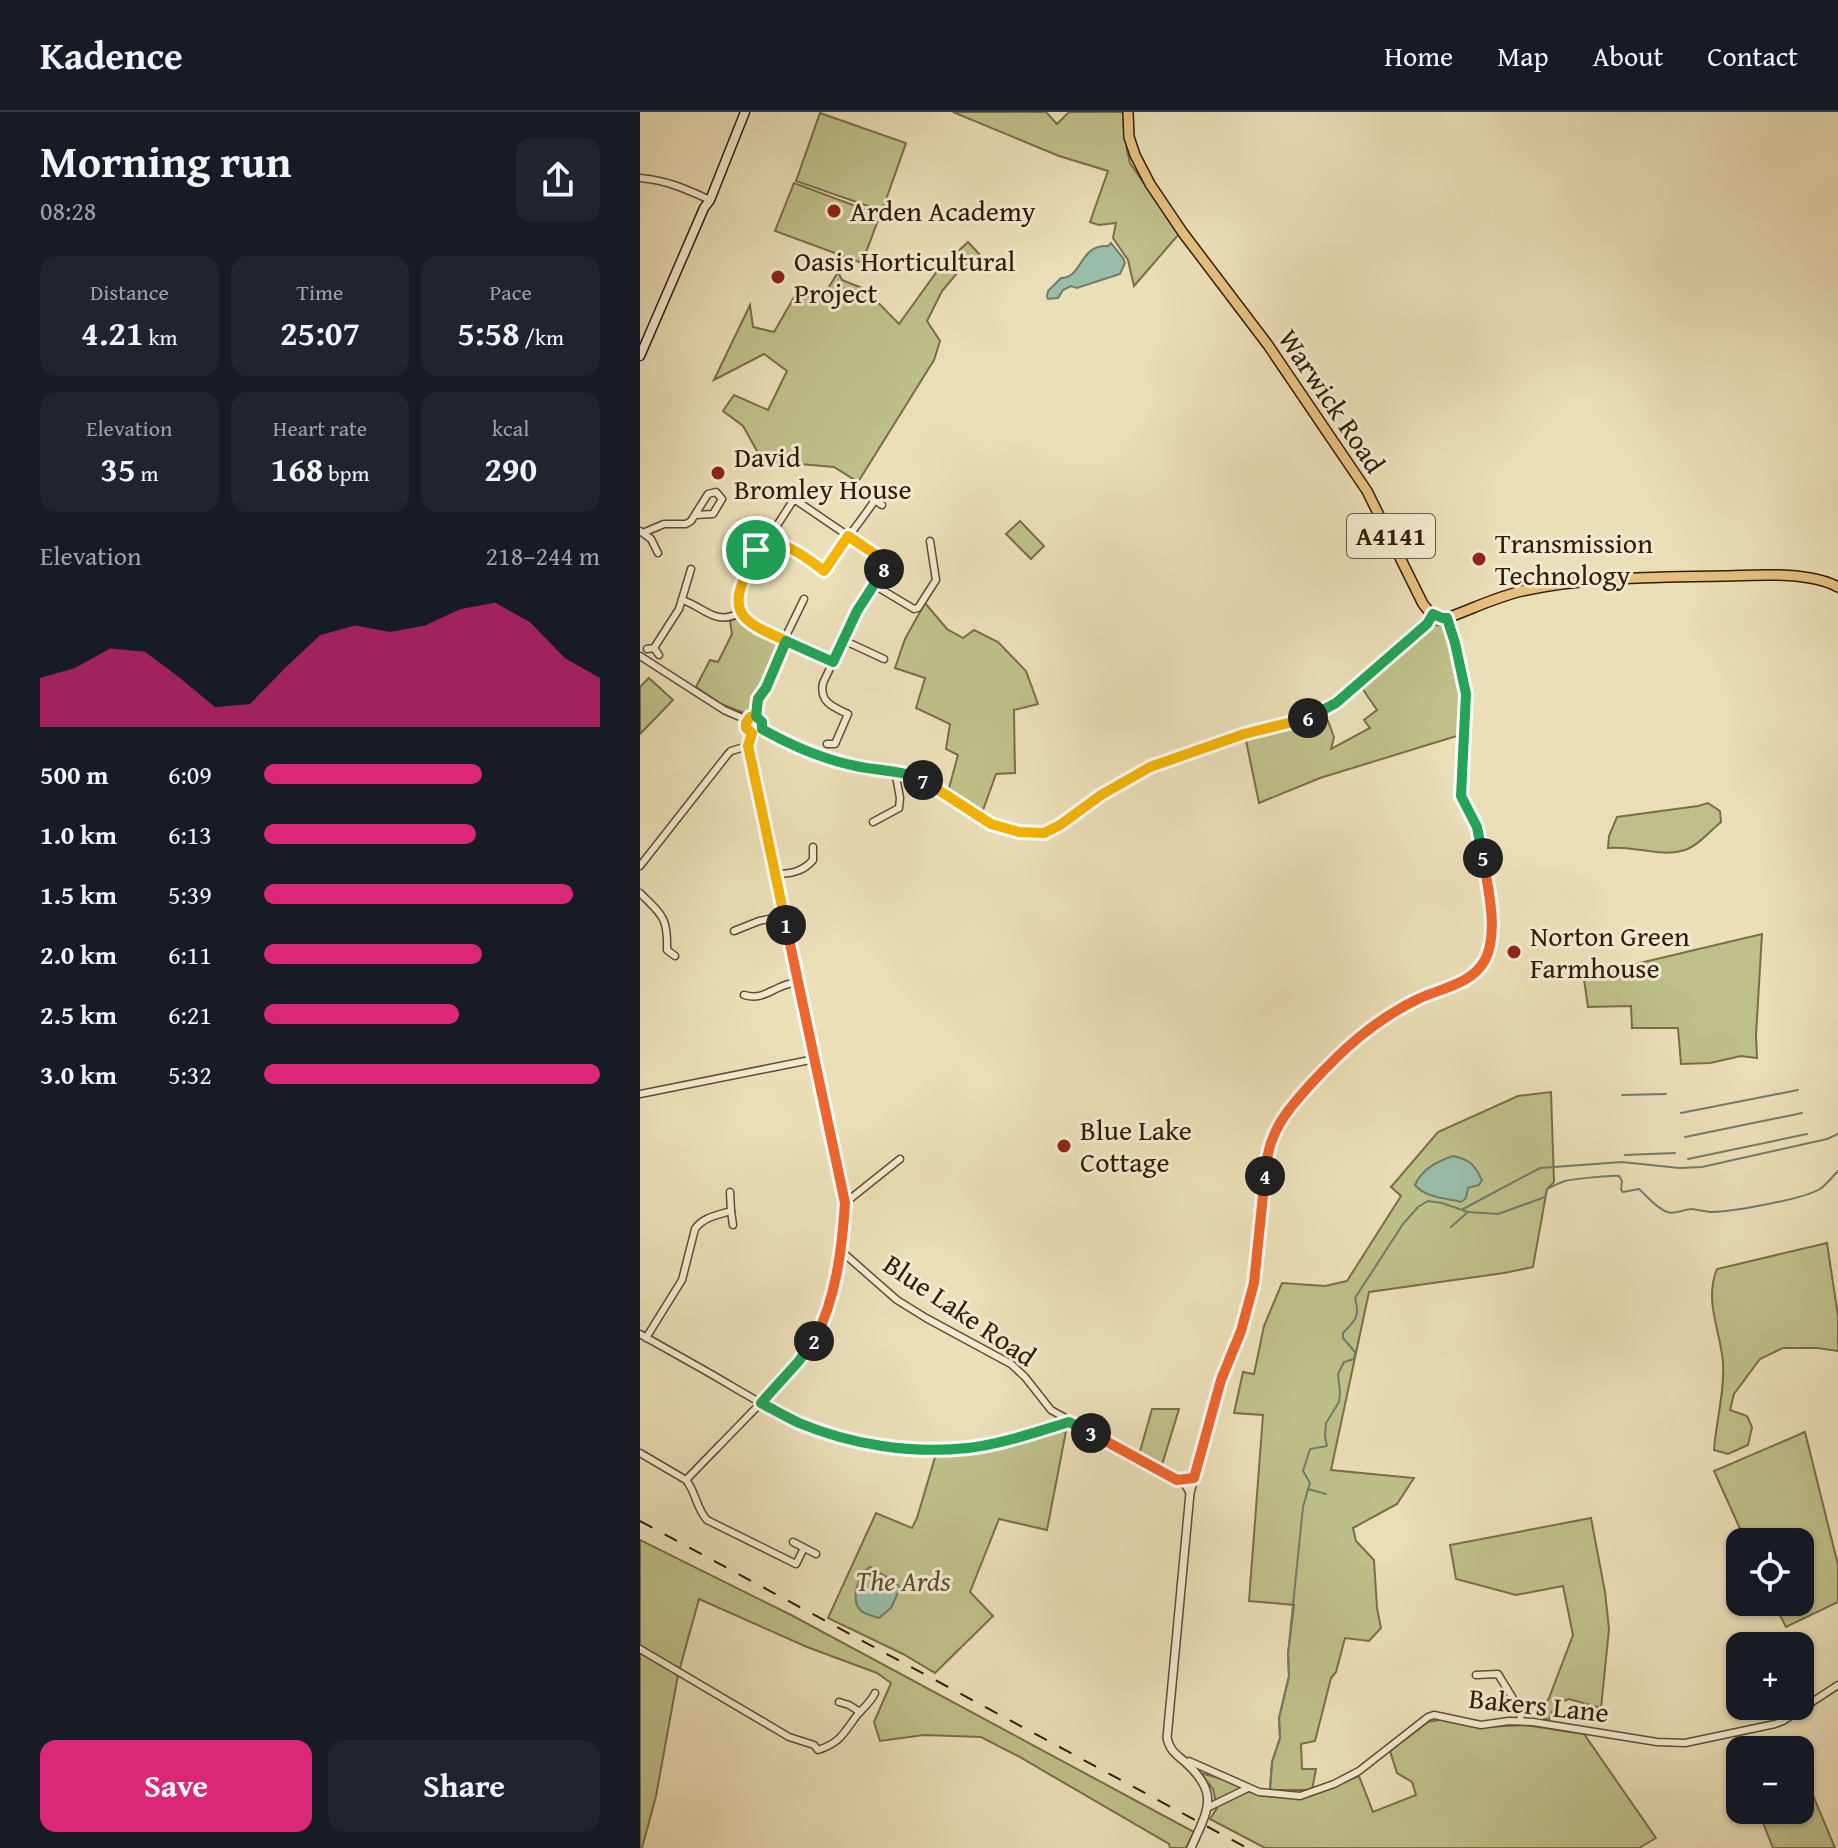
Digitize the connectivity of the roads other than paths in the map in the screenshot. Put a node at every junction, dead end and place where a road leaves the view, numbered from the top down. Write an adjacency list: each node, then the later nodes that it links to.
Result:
1 (745, 112): 4 (main road)
2 (1128, 112): 21 (main road, Warwick Road / A4141)
3 (640, 178): 4 (street)
4 (710, 200): 5 (main road)
5 (640, 356)
6 (866, 494): 7 (street)
7 (875, 500): 8 (street); 11 (street)
8 (882, 505)
9 (695, 515): 9 (street); 10 (street)
10 (642, 532): 14 (street)
11 (848, 536): 12 (street); 12 (street); 16 (street)
12 (769, 538): 20 (street)
13 (930, 541): 16 (street)
14 (658, 553)
15 (691, 569): 19 (street)
16 (874, 585): 24 (street)
17 (1838, 587): 22 (main road)
18 (804, 599): 23 (street)
19 (682, 600): 20 (street); 25 (street)
20 (741, 612): 23 (street)
21 (1433, 614): 22 (main road); 39 (street)
22 (1447, 618): 62 (street)
23 (785, 640): 29 (street); 32 (street)
24 (843, 640): 26 (street); 29 (street)
25 (653, 651)
26 (875, 655): 28 (street); 30 (street)
27 (640, 656): 34 (street)
28 (884, 659)
29 (833, 662): 31 (street)
30 (871, 666)
31 (848, 714): 33 (street); 37 (street)
32 (756, 716): 34 (street); 35 (street)
33 (859, 718)
34 (747, 720): 36 (street)
35 (762, 729): 36 (street); 39 (street)
36 (752, 733): 38 (street)
37 (834, 745)
38 (748, 746): 42 (street); 43 (street)
39 (895, 771): 40 (street)
40 (873, 822)
41 (813, 847): 43 (street)
42 (640, 866)
43 (775, 874): 45 (street)
44 (640, 893): 47 (street)
45 (784, 916): 46 (street); 48 (street)
46 (734, 931)
47 (675, 956)
48 (798, 982): 49 (street); 50 (street)
49 (744, 995)
50 (815, 1059): 51 (street); 54 (street)
51 (640, 1094)
52 (899, 1172): 54 (street)
53 (730, 1192): 55 (street)
54 (845, 1203): 57 (street)
55 (731, 1211): 56 (street); 58 (street)
56 (733, 1225)
57 (840, 1250): 59 (street); 60 (street, Blue Lake Road)
58 (643, 1336): 59 (street)
59 (761, 1403): 60 (street); 63 (street)
60 (1069, 1422): 64 (street, Blue Lake Road)
61 (640, 1453): 63 (street)
62 (1194, 1478): 64 (street); 65 (street)
63 (686, 1480): 67 (street)
64 (1177, 1480): 65 (street, Blue Lake Road)
65 (1190, 1493): 76 (street)
66 (793, 1542): 67 (street)
67 (804, 1548): 68 (street)
68 (816, 1554)
69 (640, 1649): 74 (street)
70 (1476, 1675): 75 (street)
71 (1838, 1685): 75 (street, Bakers Lane)
72 (875, 1693): 74 (street)
73 (839, 1702): 74 (street)
74 (860, 1712)
75 (1521, 1721): 77 (street, Bakers Lane)
76 (1186, 1763): 77 (street, Bakers Lane); 78 (street)
77 (1248, 1788): 78 (street)
78 (1209, 1807): 79 (street)
79 (1191, 1848)

